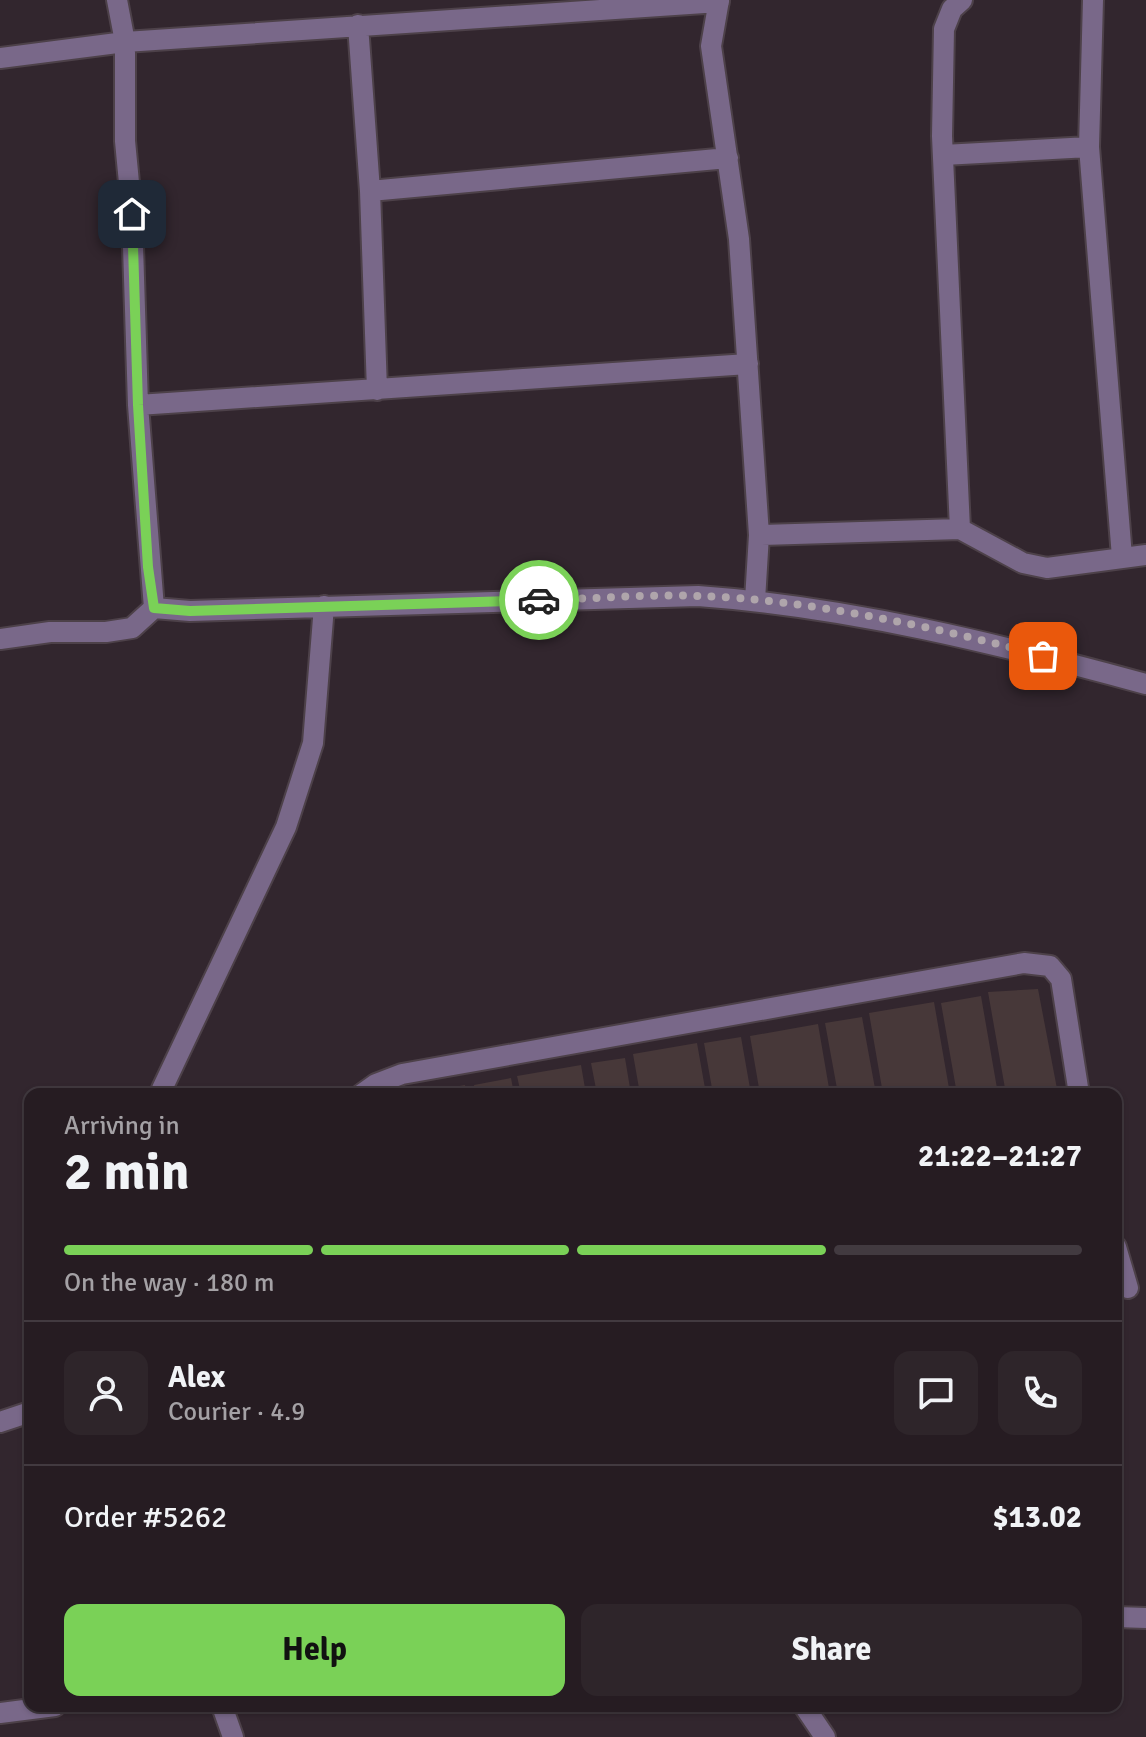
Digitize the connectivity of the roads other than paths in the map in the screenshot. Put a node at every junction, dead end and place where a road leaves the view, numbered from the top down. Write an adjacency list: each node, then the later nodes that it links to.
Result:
1 (117, 0): 6 (street)
2 (962, 0): 9 (street)
3 (1093, 0): 8 (street)
4 (719, 1): 5 (street); 10 (street)
5 (358, 25): 6 (street); 11 (street)
6 (125, 42): 7 (street); 14 (street)
7 (0, 58)
8 (1089, 147): 9 (street); 18 (street)
9 (943, 155): 15 (street)
10 (728, 158): 11 (street); 12 (street)
11 (370, 191): 13 (street)
12 (748, 364): 13 (street); 16 (street)
13 (377, 390): 14 (street)
14 (138, 405): 21 (street)
15 (960, 529): 16 (street); 18 (street)
16 (759, 535): 19 (street)
17 (1146, 555): 18 (street)
18 (1122, 557)
19 (755, 600): 20 (street); 23 (street)
20 (324, 606): 21 (street); 24 (street)
21 (154, 608): 22 (street)
22 (0, 639)
23 (1146, 684)
24 (162, 1088)
25 (370, 1088): 26 (street)
26 (1078, 1088)
27 (1122, 1265): 28 (street)
28 (1130, 1288)
29 (24, 1414): 30 (street)
30 (0, 1422)
31 (1122, 1617): 32 (street)
32 (1146, 1618)
33 (24, 1710): 36 (street)
34 (224, 1712): 37 (street)
35 (808, 1712): 38 (street)
36 (0, 1713)
37 (233, 1737)
38 (825, 1737)

